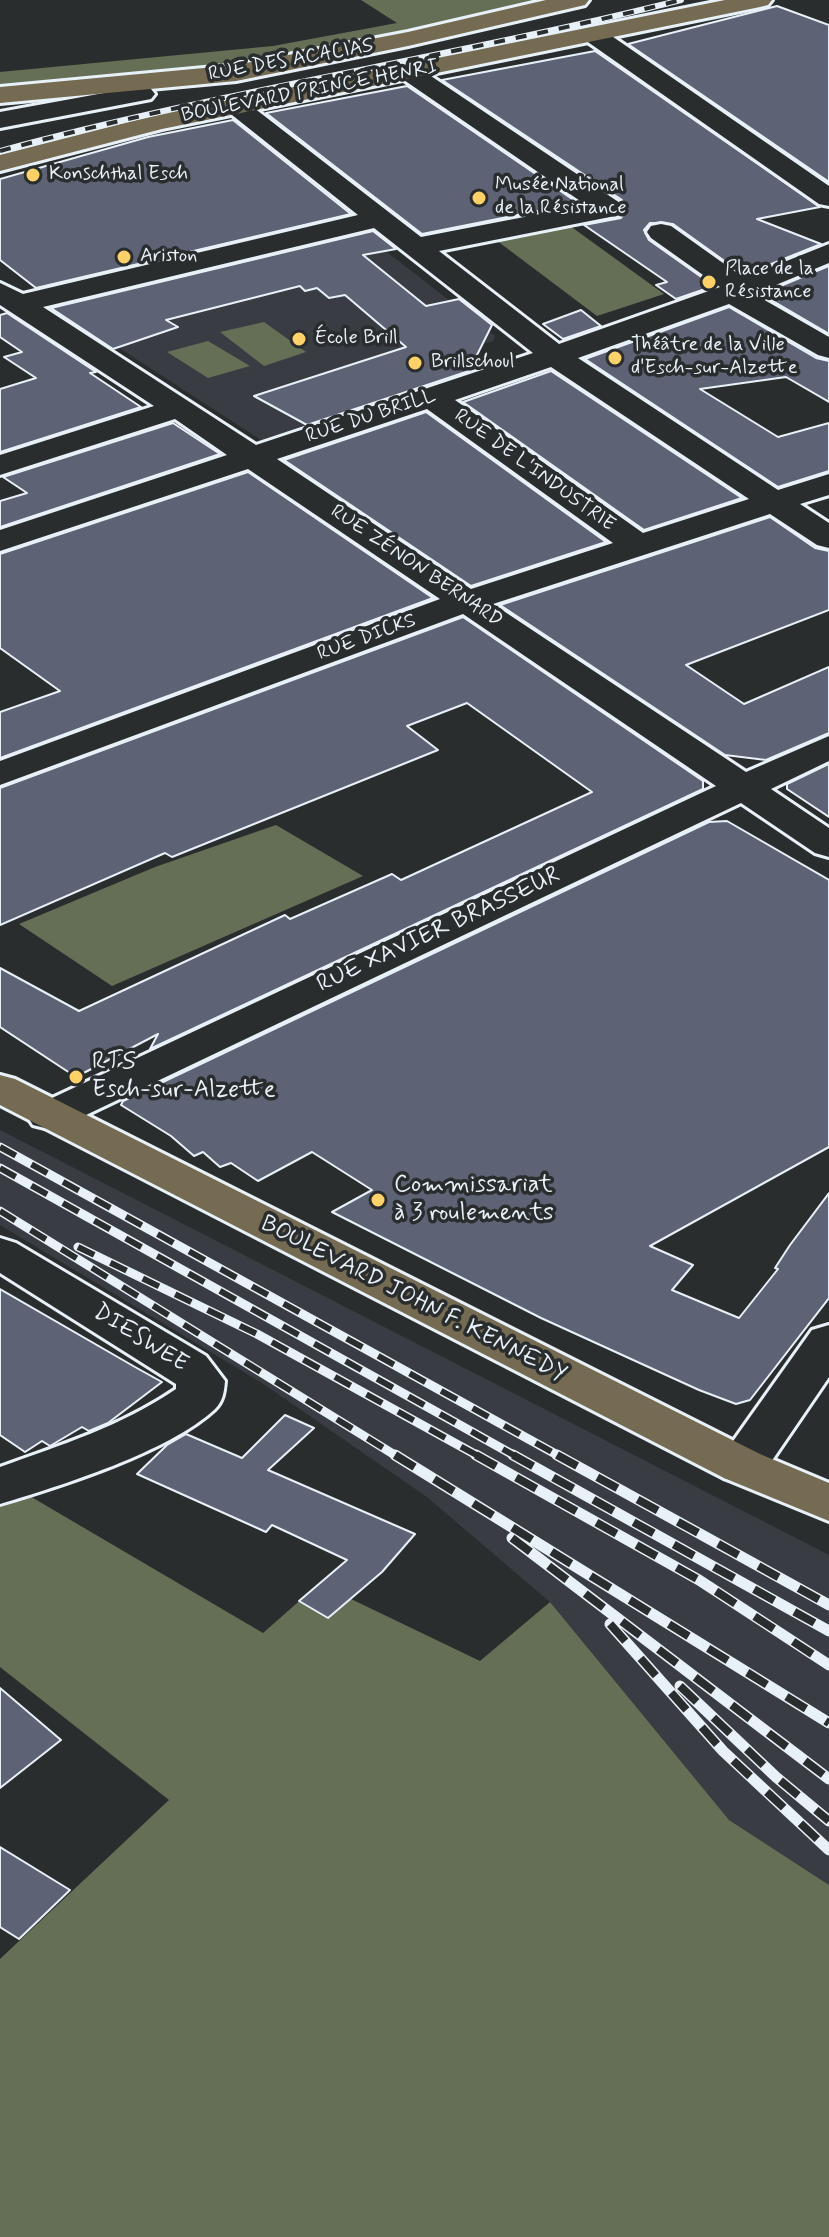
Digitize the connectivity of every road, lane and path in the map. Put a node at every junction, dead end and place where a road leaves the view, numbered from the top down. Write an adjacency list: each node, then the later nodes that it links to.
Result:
1 (577, 0): 8 (main road, RUE DES ACACIAS)
2 (733, 0): 4 (main road, BOULEVARD PRINCE HENRI)
3 (760, 0): 4 (main road, BOULEVARD PRINCE HENRI)
4 (622, 29): 5 (main road, BOULEVARD PRINCE HENRI)
5 (594, 35): 6 (main road, BOULEVARD PRINCE HENRI); 12 (street)
6 (410, 73): 9 (main road, BOULEVARD PRINCE HENRI); 15 (street)
7 (142, 94): 10 (street)
8 (0, 95)
9 (236, 106): 11 (main road, BOULEVARD PRINCE HENRI); 13 (street)
10 (0, 120)
11 (0, 163)
12 (829, 198)
13 (379, 218): 15 (street); 18 (street)
14 (661, 232): 17 (street)
15 (416, 247): 20 (street)
16 (829, 253): 17 (street, RUE DU BRILL)
17 (738, 290): 19 (street); 20 (street, RUE DU BRILL)
18 (9, 298): 22 (street, RUE ZÉNON BERNARD)
19 (829, 349)
20 (555, 356): 21 (street, RUE DU BRILL); 26 (street)
21 (431, 397): 23 (street, RUE DU BRILL); 29 (street, RUE DE L'INDUSTRIE)
22 (179, 408): 23 (street, RUE ZÉNON BERNARD); 24 (street)
23 (253, 457): 28 (street, RUE DU BRILL); 30 (street, RUE ZÉNON BERNARD)
24 (0, 465)
25 (829, 484): 26 (street, RUE DICKS)
26 (773, 501): 27 (street); 29 (street, RUE DICKS)
27 (829, 538)
28 (0, 541)
29 (637, 544): 30 (street, RUE DICKS)
30 (467, 601): 32 (street, RUE DICKS); 33 (street, RUE ZÉNON BERNARD)
31 (829, 747): 33 (street, RUE XAVIER BRASSEUR)
32 (0, 774)
33 (743, 787): 34 (street, RUE ZÉNON BERNARD); 36 (street, RUE XAVIER BRASSEUR)
34 (829, 845)
35 (0, 1088): 36 (main road, BOULEVARD JOHN F. KENNEDY)
36 (49, 1116): 39 (main road, BOULEVARD JOHN F. KENNEDY)
37 (0, 1253): 40 (street, DIESWEE)
38 (829, 1341): 39 (street)
39 (742, 1466): 41 (main road, BOULEVARD JOHN F. KENNEDY)
40 (0, 1486)
41 (829, 1503)

